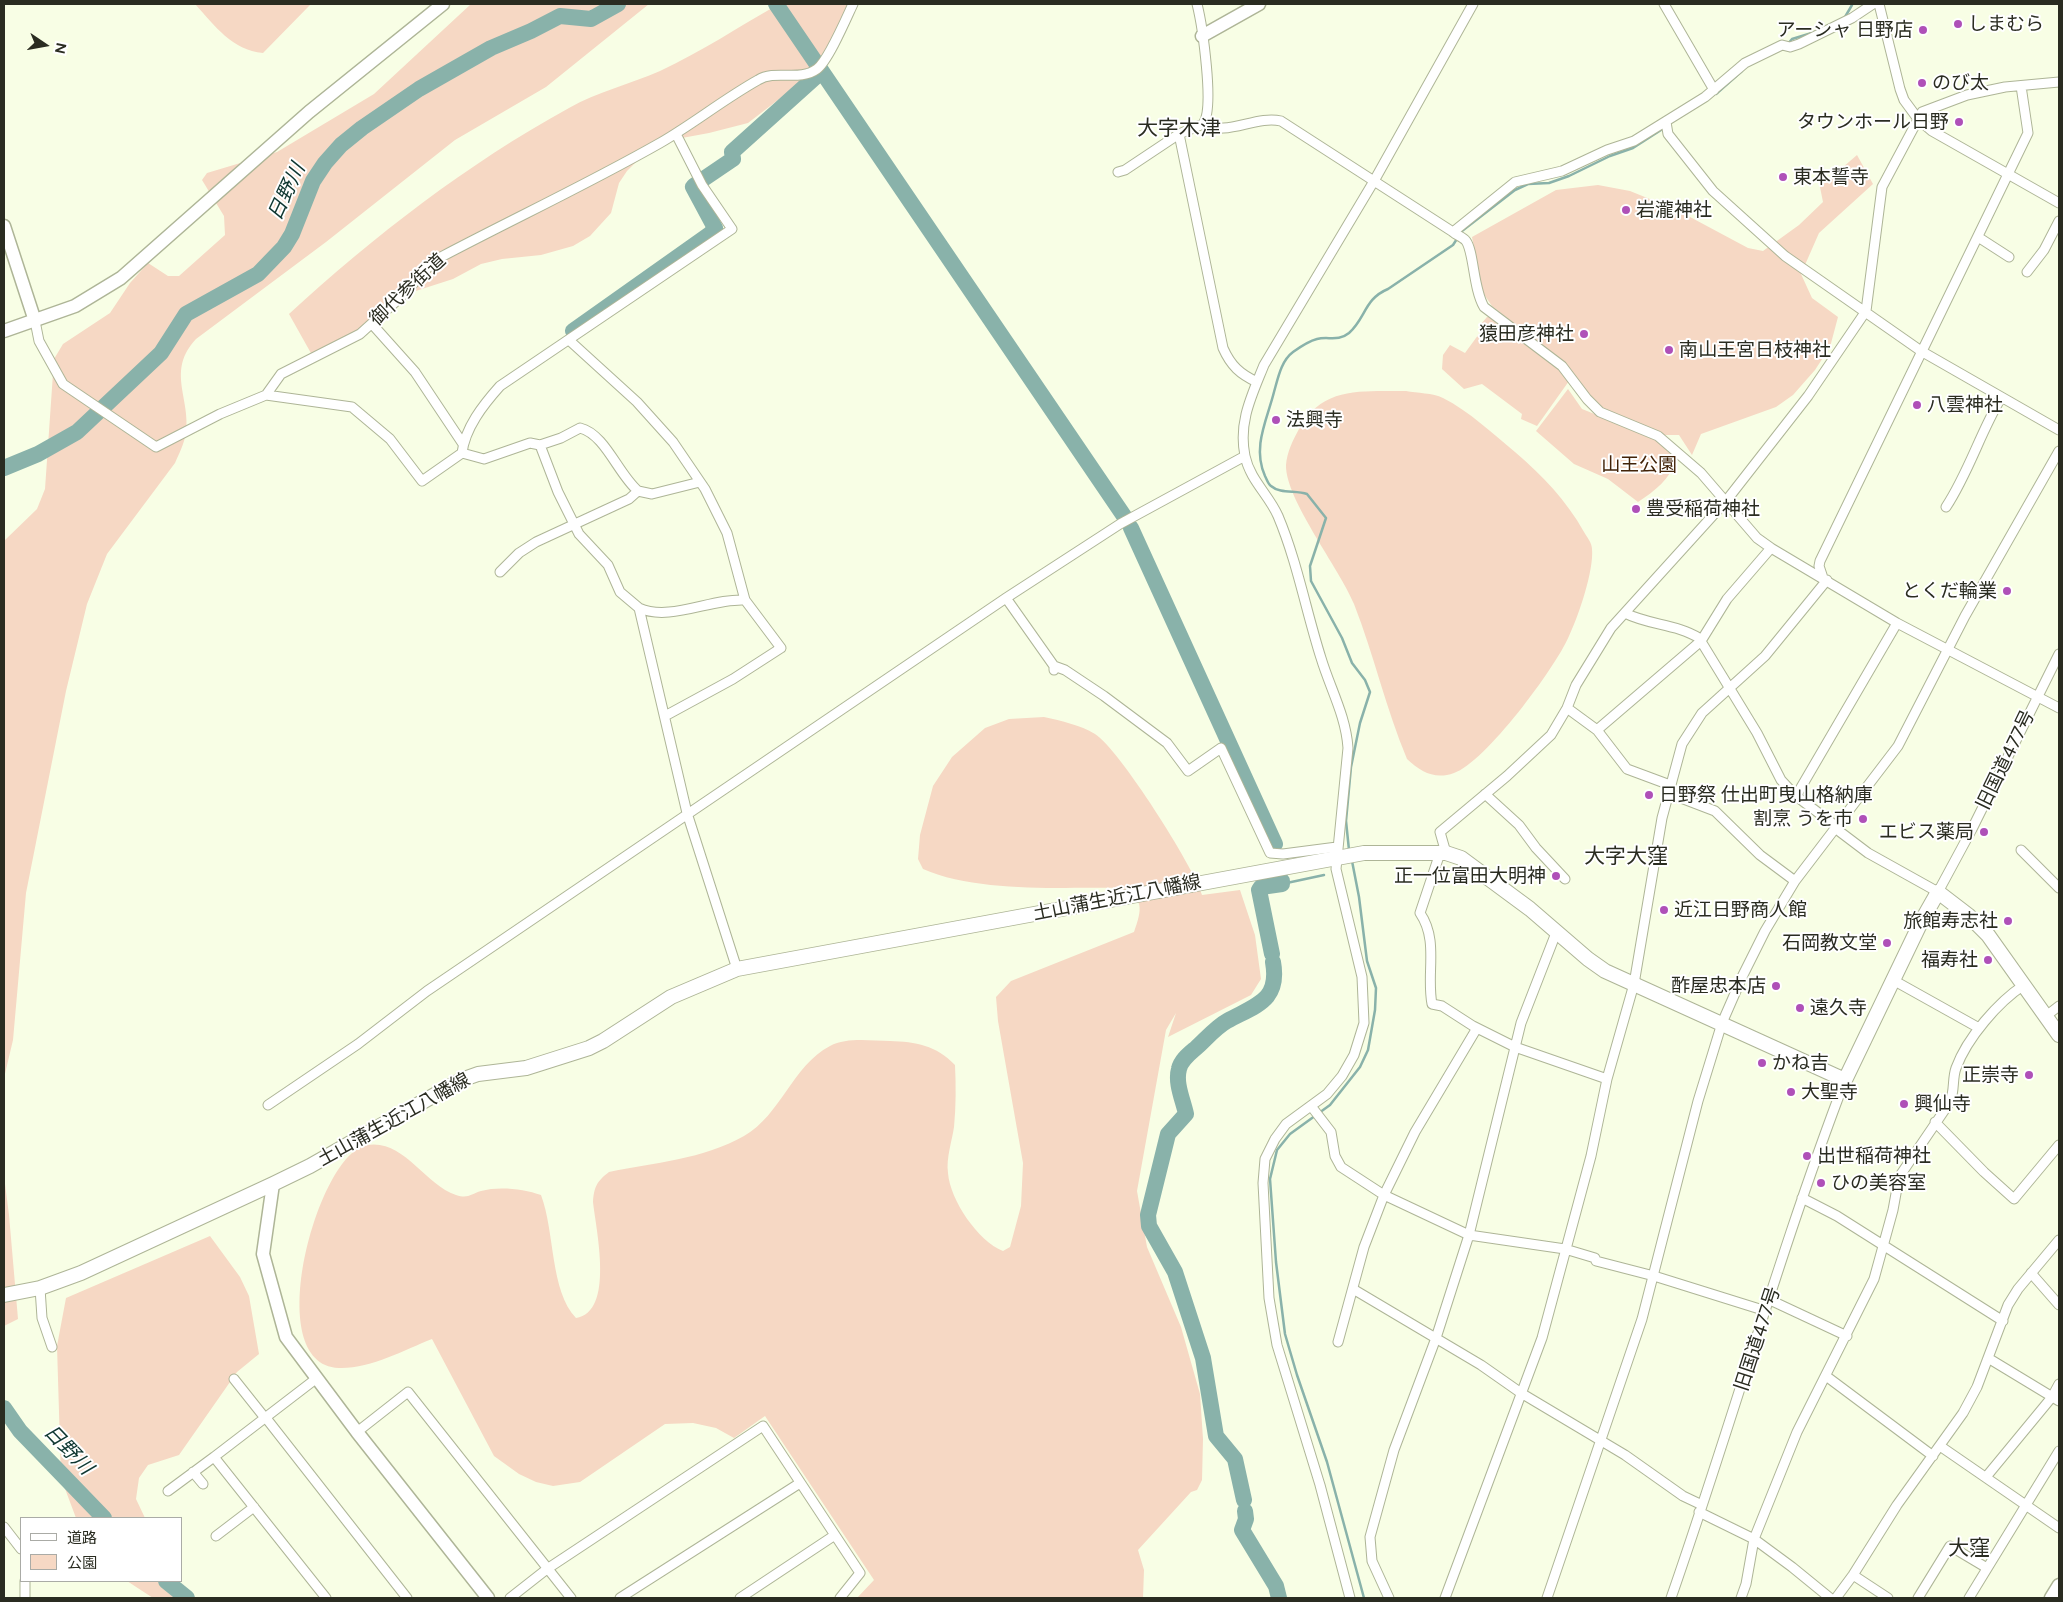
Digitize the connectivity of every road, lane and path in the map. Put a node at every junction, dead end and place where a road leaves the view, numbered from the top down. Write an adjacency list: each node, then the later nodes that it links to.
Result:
1 (443, 4): 29 (street)
2 (853, 4): 16 (street, 御代参街道)
3 (1197, 4): 9 (street)
4 (1259, 4): 9 (street)
5 (1473, 4): 20 (street)
6 (1664, 4): 12 (street)
7 (1873, 4): 12 (street)
8 (1879, 4): 13 (street)
9 (1202, 36): 15 (street)
10 (2059, 82): 11 (street)
11 (2022, 86): 13 (street); 19 (street)
12 (1714, 90): 14 (street)
13 (1918, 119): 19 (street); 28 (street)
14 (1666, 122): 24 (street); 28 (street)
15 (1203, 124): 17 (street); 20 (street)
16 (676, 134): 30 (street, 御代参街道); 32 (street)
17 (1179, 134): 18 (street); 34 (street)
18 (1118, 172)
19 (2008, 176): 21 (street); 25 (street)
20 (1374, 181): 24 (street); 34 (street)
21 (2059, 203)
22 (2059, 221): 27 (street)
23 (4, 226): 29 (street)
24 (1454, 233): 44 (street)
25 (1978, 237): 26 (street); 33 (street)
26 (2008, 257)
27 (2027, 272)
28 (1866, 311): 33 (street); 44 (street)
29 (35, 321): 31 (street); 35 (street)
30 (372, 324): 35 (street, 御代参街道); 39 (street)
31 (4, 331)
32 (570, 341): 39 (street); 42 (street)
33 (1921, 351): 36 (street); 49 (street)
34 (1257, 382): 41 (street)
35 (266, 395): 39 (street)
36 (2001, 398): 37 (street); 45 (street)
37 (2059, 430)
38 (540, 445): 39 (street); 43 (street); 46 (street)
39 (463, 449)
40 (2059, 451): 56 (street)
41 (1245, 456): 50 (street); 71 (street)
42 (700, 482): 43 (street); 51 (street)
43 (638, 491): 46 (street)
44 (1726, 501): 47 (street); 53 (street)
45 (1946, 507)
46 (574, 526): 48 (street); 52 (street)
47 (1770, 548): 49 (street); 55 (street)
48 (500, 572)
49 (1825, 579): 54 (street); 58 (street)
50 (1006, 598): 67 (street); 71 (street)
51 (745, 600): 52 (street); 62 (street)
52 (639, 608): 62 (street)
53 (1625, 613): 55 (street); 60 (street)
54 (1897, 623): 56 (street); 66 (street)
55 (1701, 641): 58 (street); 63 (street)
56 (1947, 650): 59 (street); 68 (street)
57 (2059, 654): 59 (street, 旧国道477号)
58 (1731, 689): 64 (street); 66 (street)
59 (2037, 696): 61 (street); 75 (street, 旧国道477号)
60 (1567, 708): 63 (street); 65 (street)
61 (2059, 708)
62 (665, 716): 67 (street)
63 (1597, 730): 64 (street)
64 (1669, 789): 73 (street); 79 (street)
65 (1485, 794): 70 (street); 72 (street)
66 (1796, 796): 68 (street)
67 (687, 813): 77 (street); 90 (street)
68 (1836, 827): 73 (street); 75 (street)
69 (2021, 850): 74 (street)
70 (1443, 853): 71 (main road, 土山蒲生近江八幡線); 76 (main road, 土山蒲生近江八幡線); 84 (street)
71 (1339, 854): 77 (main road, 土山蒲生近江八幡線); 91 (street)
72 (1564, 879)
73 (1795, 881): 83 (street)
74 (2059, 888)
75 (1938, 892): 78 (main road); 80 (main road)
76 (1556, 933): 79 (main road, 土山蒲生近江八幡線); 87 (street)
77 (737, 969): 94 (main road, 土山蒲生近江八幡線)
78 (1893, 980): 85 (street); 89 (main road)
79 (1634, 984): 83 (main road, 土山蒲生近江八幡線); 88 (street)
80 (2024, 985): 82 (main road); 85 (street)
81 (2059, 1006): 82 (street)
82 (2046, 1016): 86 (main road)
83 (1722, 1023): 89 (main road, 土山蒲生近江八幡線); 102 (street)
84 (1477, 1028): 87 (street); 95 (street)
85 (1979, 1028): 92 (street)
86 (2059, 1035)
87 (1514, 1047): 88 (street); 97 (street)
88 (1607, 1080): 100 (street)
89 (1845, 1080): 96 (street, 旧国道477号)
90 (268, 1104)
91 (1312, 1108): 95 (street); 156 (street)
92 (1935, 1122): 93 (street); 99 (street)
93 (2059, 1145)
94 (273, 1184): 103 (main road, 土山蒲生近江八幡線); 116 (street)
95 (1384, 1195): 97 (street); 104 (street)
96 (1802, 1198): 99 (street); 106 (street, 旧国道477号)
97 (1469, 1235): 100 (street); 111 (street)
98 (2059, 1240): 101 (street)
99 (1884, 1246): 109 (street); 110 (street)
100 (1565, 1249): 102 (street); 119 (street)
101 (2031, 1273): 107 (street); 109 (street)
102 (1654, 1276): 108 (street); 123 (street)
103 (40, 1288): 105 (main road, 土山蒲生近江八幡線); 113 (street)
104 (1352, 1289): 111 (street); 112 (street)
105 (5, 1295)
106 (1770, 1300): 108 (street, 旧国道477号); 110 (street)
107 (2059, 1305)
108 (1766, 1311): 135 (street, 旧国道477号)
109 (2003, 1321): 114 (street)
110 (1847, 1336): 115 (street)
111 (1436, 1338): 119 (street); 157 (street)
112 (1338, 1342)
113 (52, 1347)
114 (1988, 1358): 120 (street); 124 (street)
115 (1826, 1376): 126 (street); 140 (street)
116 (317, 1378): 121 (street); 122 (street)
117 (234, 1380): 121 (street)
118 (2059, 1384): 120 (street)
119 (1521, 1393): 123 (street); 158 (street)
120 (2056, 1399): 129 (street)
121 (265, 1418): 127 (street); 149 (street)
122 (357, 1432): 143 (street); 150 (street)
123 (1602, 1440): 135 (street); 159 (street)
124 (1940, 1446): 126 (street); 129 (street)
125 (2059, 1451): 133 (street)
126 (1933, 1456): 144 (street)
127 (214, 1457): 128 (street); 134 (street)
128 (194, 1472): 131 (street); 132 (street)
129 (1986, 1478): 133 (street)
130 (800, 1483): 138 (street); 143 (street); 153 (street)
131 (203, 1484)
132 (168, 1491)
133 (2025, 1505): 137 (street); 142 (street)
134 (254, 1507): 139 (street); 148 (street)
135 (1701, 1509): 140 (street); 160 (street, 旧国道477号)
136 (4, 1527): 141 (street)
137 (2059, 1528)
138 (834, 1535): 154 (street); 155 (street)
139 (216, 1536)
140 (1754, 1539): 161 (street); 162 (street)
141 (20, 1548)
142 (1987, 1568): 165 (street); 166 (street)
143 (546, 1569): 151 (street); 152 (street)
144 (1853, 1575): 163 (street); 164 (street)
145 (24, 1582): 147 (street)
146 (2059, 1585): 167 (street)
147 (25, 1598)
148 (326, 1598)
149 (407, 1598)
150 (488, 1598)
151 (510, 1598)
152 (570, 1598)
153 (620, 1598)
154 (740, 1598)
155 (840, 1598)
156 (1350, 1598)
157 (1389, 1598)
158 (1445, 1598)
159 (1547, 1598)
160 (1671, 1598)
161 (1741, 1598)
162 (1830, 1598)
163 (1836, 1598)
164 (1888, 1598)
165 (1918, 1598)
166 (1969, 1598)
167 (2051, 1598)

